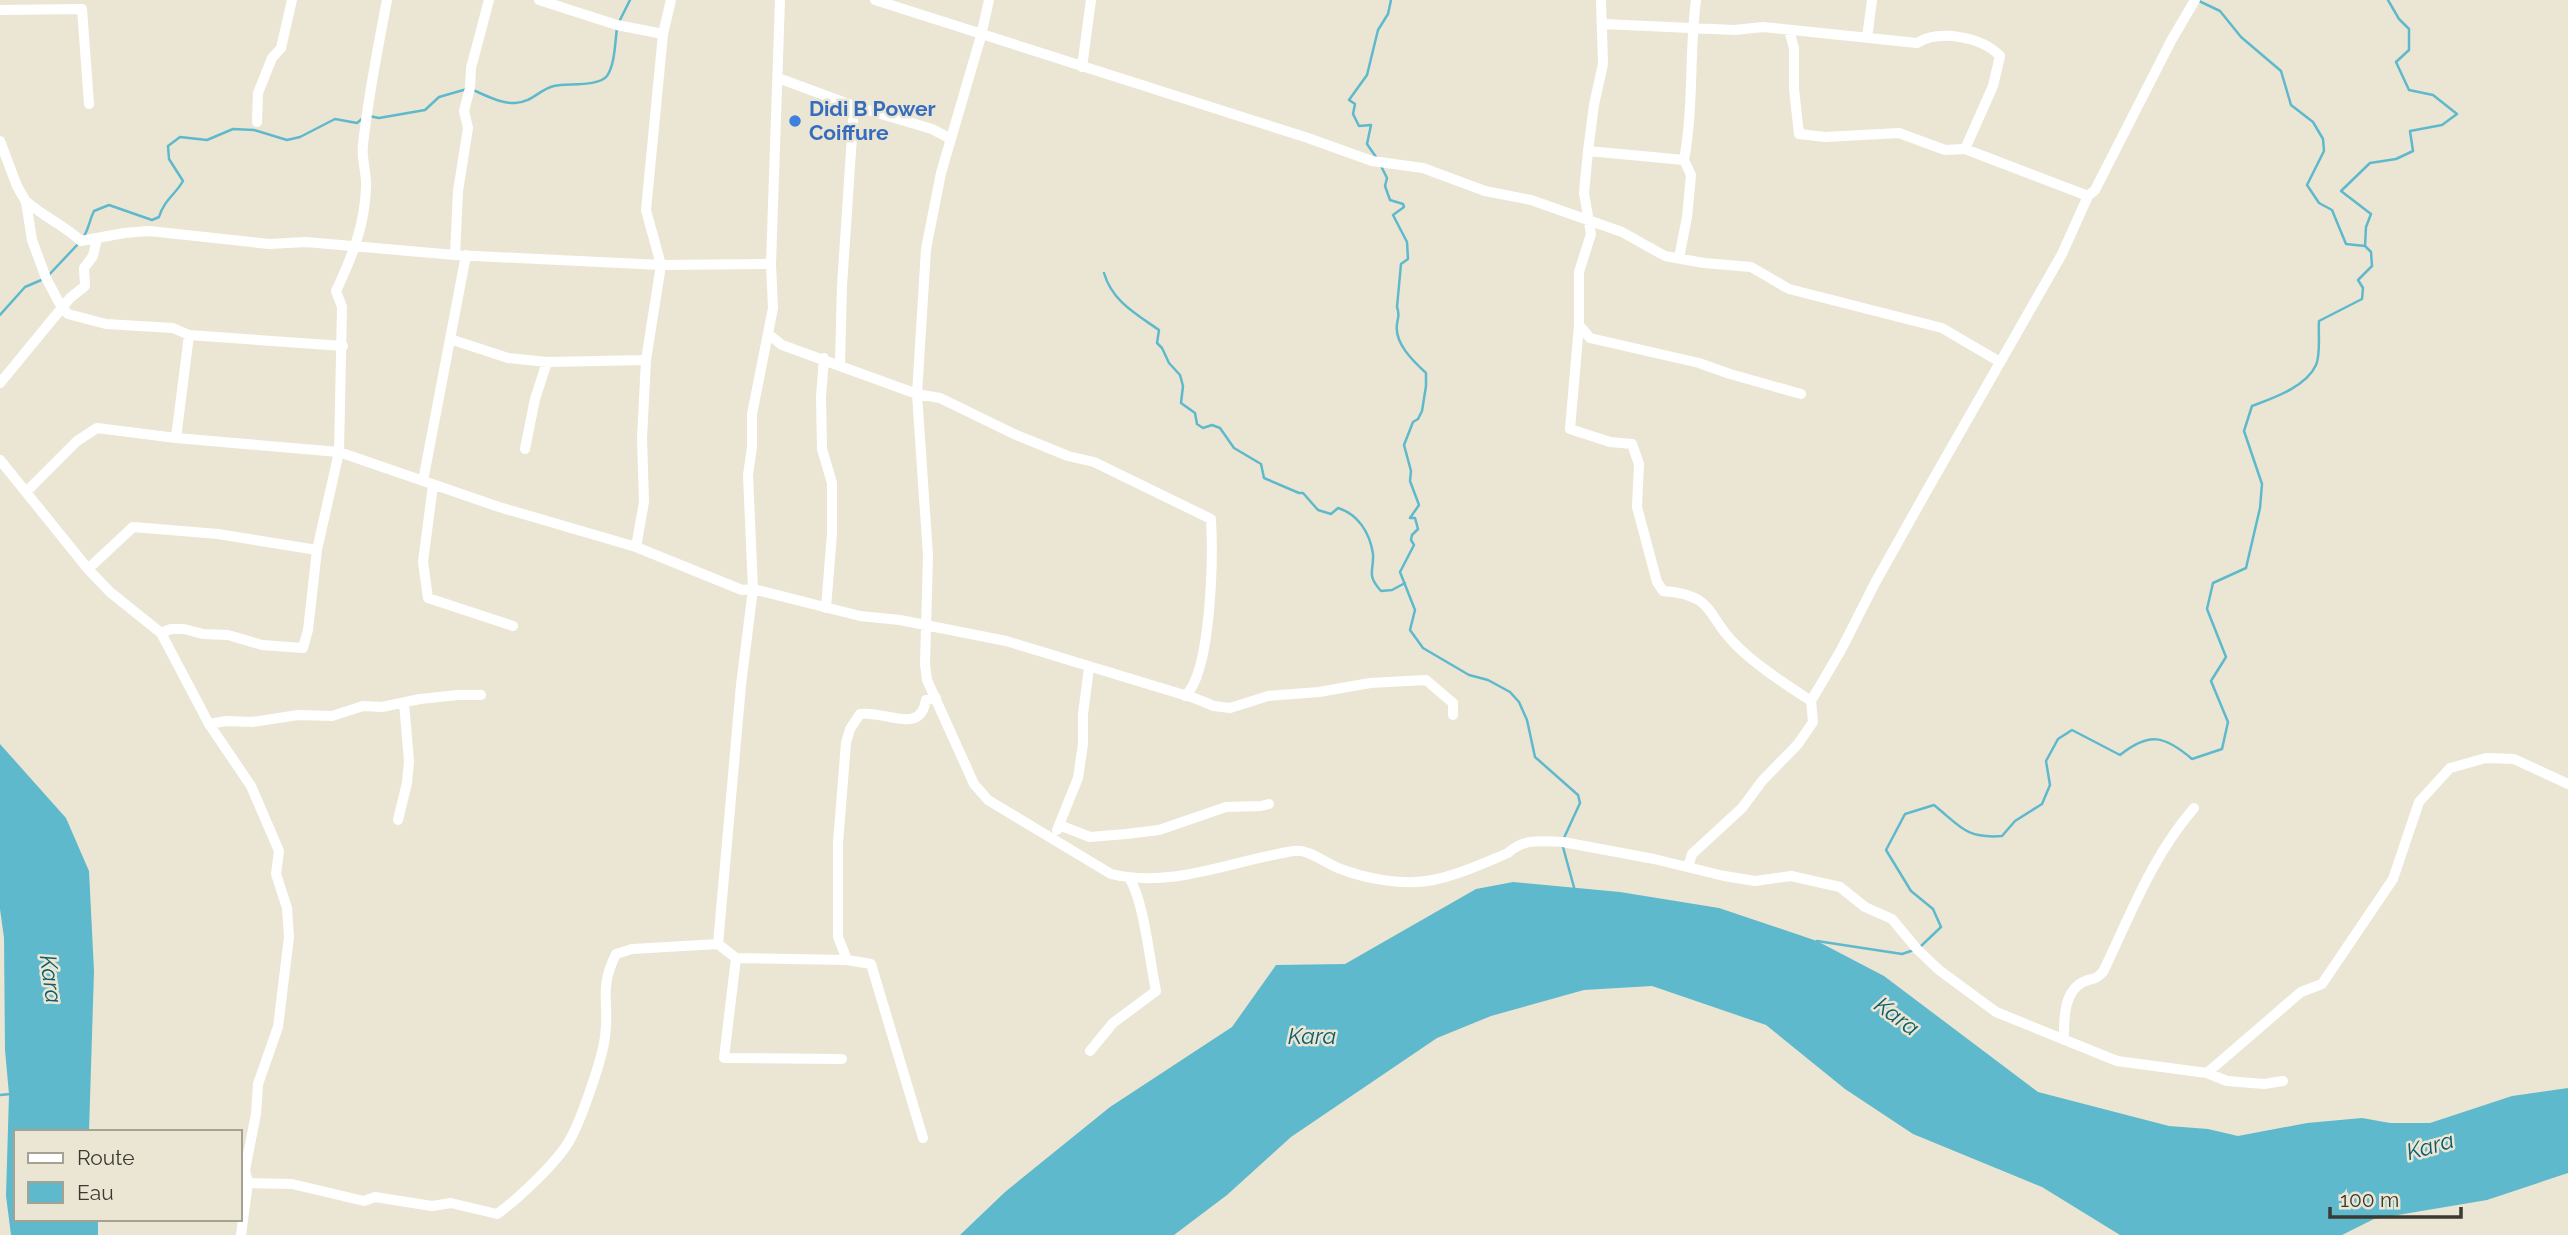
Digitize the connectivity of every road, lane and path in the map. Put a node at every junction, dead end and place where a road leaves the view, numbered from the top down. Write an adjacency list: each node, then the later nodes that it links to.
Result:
1 (292, 0): 25 (street)
2 (387, 0): 35 (street)
3 (489, 0): 36 (street)
4 (539, 0): 18 (street)
5 (671, 0): 18 (street)
6 (780, 0): 22 (street)
7 (875, 0): 19 (street)
8 (989, 0): 19 (street)
9 (1091, 0): 21 (street)
10 (1601, 0): 15 (street)
11 (1696, 0): 16 (street)
12 (1872, 0): 20 (street)
13 (2195, 0): 31 (street)
14 (0, 10): 23 (street)
15 (1602, 24): 16 (street); 29 (street)
16 (1693, 27): 17 (street); 30 (street)
17 (1789, 30): 20 (street); 28 (street)
18 (663, 34): 39 (street)
19 (981, 36): 21 (street); 26 (street)
20 (1867, 38): 28 (street)
21 (1082, 67): 33 (street)
22 (778, 78): 24 (street); 38 (street)
23 (89, 104)
24 (854, 106): 26 (street); 50 (street)
25 (257, 122)
26 (949, 138): 52 (street)
27 (0, 141): 32 (street)
28 (1965, 149): 31 (street)
29 (1588, 151): 30 (street); 33 (street)
30 (1684, 160): 37 (street)
31 (2088, 196): 49 (street)
32 (26, 202): 34 (street); 40 (street)
33 (1588, 219): 37 (street); 41 (street)
34 (97, 238): 35 (street); 40 (street)
35 (356, 248): 36 (street); 45 (street)
36 (460, 255): 39 (street); 44 (street)
37 (1679, 258): 49 (street)
38 (771, 264): 39 (street); 42 (street)
39 (660, 265): 47 (street)
40 (62, 308): 43 (street); 51 (street)
41 (1579, 325): 53 (street); 72 (street)
42 (768, 334): 46 (street); 63 (street)
43 (189, 335): 45 (street); 54 (street)
44 (450, 339): 48 (street); 58 (street)
45 (343, 346): 56 (street)
46 (824, 358): 50 (street); 64 (street)
47 (646, 360): 48 (street); 60 (street)
48 (547, 362): 55 (street)
49 (2000, 362): 72 (street)
50 (840, 364): 52 (street)
51 (0, 383)
52 (917, 394): 66 (street); 70 (street)
53 (1801, 394)
54 (176, 438): 56 (street); 59 (street)
55 (525, 449)
56 (339, 452): 58 (street); 61 (street)
57 (0, 460): 59 (street)
58 (428, 483): 60 (street); 65 (street)
59 (27, 491): 62 (street)
60 (636, 547): 63 (street)
61 (317, 550): 62 (street); 67 (street)
62 (88, 569): 67 (street)
63 (753, 589): 64 (street); 84 (street)
64 (826, 608): 66 (street)
65 (513, 626)
66 (927, 626): 68 (street); 71 (street)
67 (161, 633): 75 (street)
68 (1089, 668): 70 (street); 80 (street)
69 (481, 695): 73 (street)
70 (1185, 696): 74 (street)
71 (936, 698): 81 (street); 86 (street)
72 (1811, 701): 82 (street)
73 (404, 703): 75 (street); 79 (street)
74 (1453, 715)
75 (209, 724): 93 (street)
76 (2568, 784): 90 (street)
77 (1269, 804): 80 (street)
78 (2194, 808): 87 (street)
79 (398, 820)
80 (1059, 825): 81 (street)
81 (1054, 838): 83 (street)
82 (1688, 867): 83 (street); 87 (street)
83 (1129, 878): 88 (street)
84 (718, 944): 85 (street); 93 (street)
85 (736, 958): 86 (street); 89 (street)
86 (847, 960): 92 (street)
87 (2064, 1040): 90 (street)
88 (1090, 1051)
89 (842, 1059)
90 (2207, 1073): 91 (street)
91 (2283, 1081)
92 (923, 1138)
93 (248, 1183): 94 (street)
94 (241, 1235)

